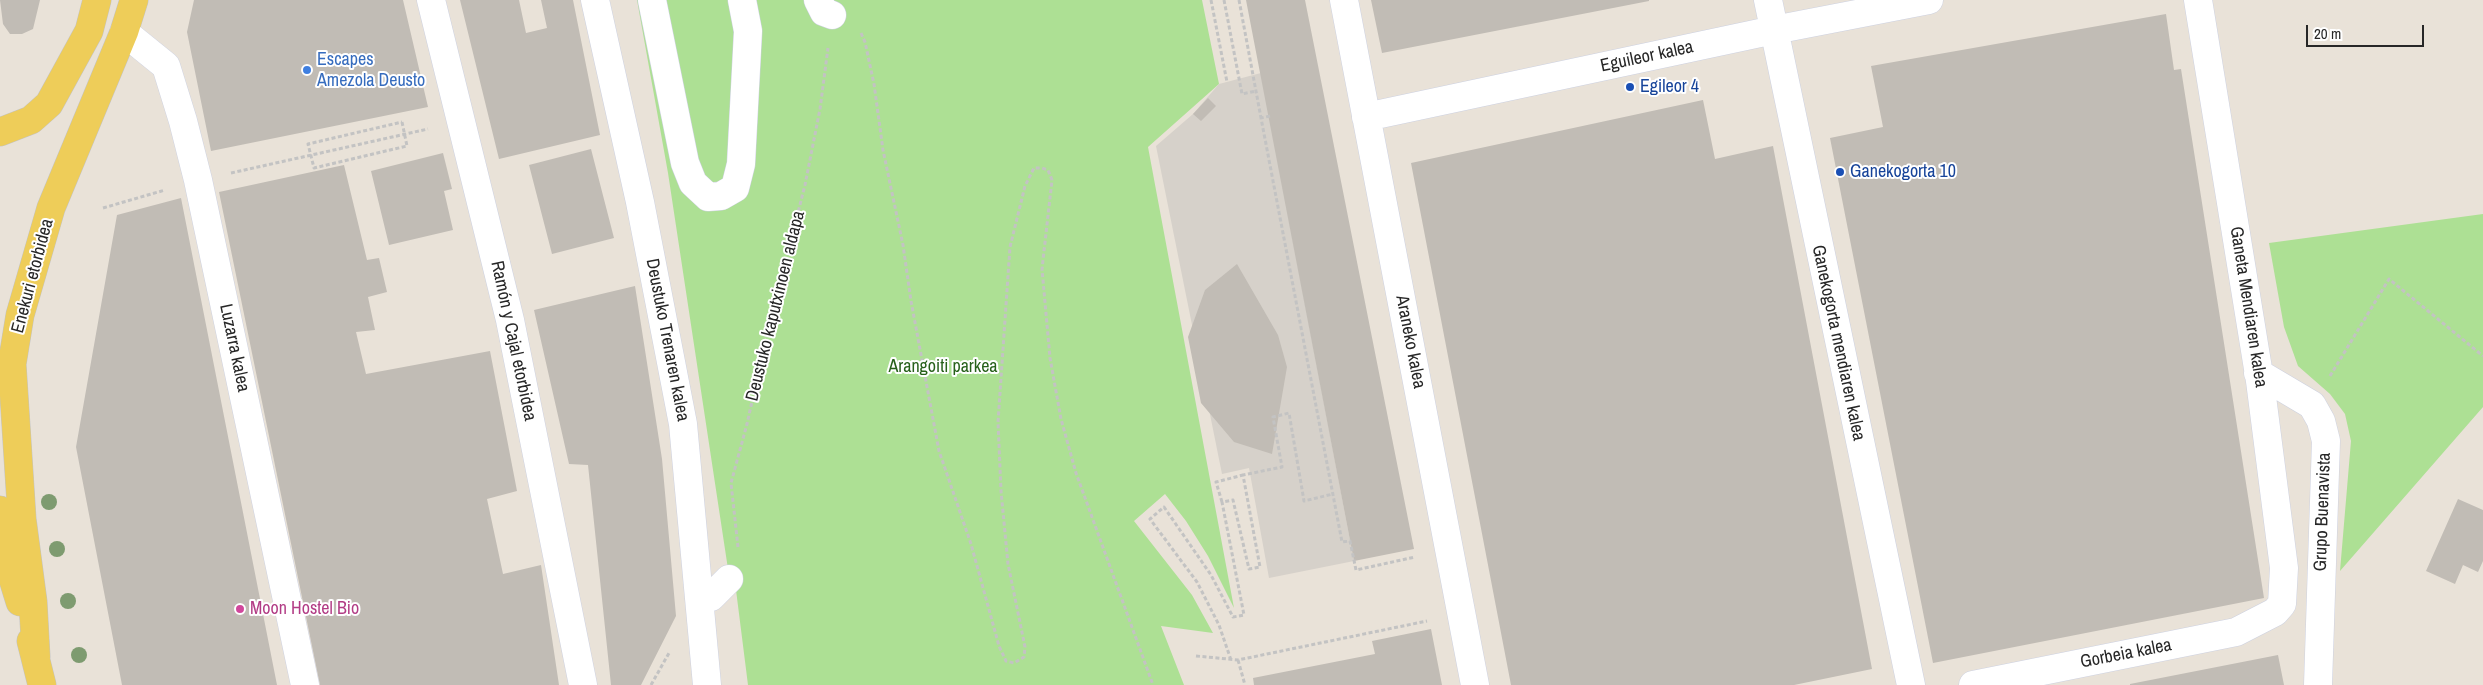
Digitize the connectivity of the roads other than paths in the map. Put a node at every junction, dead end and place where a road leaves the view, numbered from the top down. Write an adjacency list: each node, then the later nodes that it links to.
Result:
1 (97, 0): 14 (main road)
2 (134, 0): 12 (main road, Enekuri etorbidea)
3 (431, 0): 21 (street, Ramón y Cajal etorbidea)
4 (595, 0): 22 (street, Deustuko Trenaren kalea)
5 (652, 0): 6 (street)
6 (742, 0)
7 (1344, 0): 13 (street, Araneko kalea)
8 (1768, 0): 11 (street, Ganekogorta mendiaren kalea)
9 (1929, 0): 11 (street, Eguileor kalea)
10 (2198, 0): 15 (street, Ganeta Mendiaren kalea)
11 (1774, 30): 13 (street, Eguileor kalea); 24 (street, Ganekogorta mendiaren kalea)
12 (124, 32): 18 (main road, Enekuri etorbidea); 20 (street, Luzarra kalea)
13 (1366, 117): 23 (street, Araneko kalea)
14 (0, 132)
15 (2258, 373): 17 (street, Ganeta Mendiaren kalea); 26 (street, Grupo Buenavista)
16 (0, 510): 18 (main road)
17 (2275, 612): 25 (street, Gorbeia kalea)
18 (36, 657): 19 (main road)
19 (42, 685)
20 (305, 685)
21 (583, 685)
22 (708, 685)
23 (1475, 685)
24 (1911, 685)
25 (1973, 685)
26 (2318, 685)

